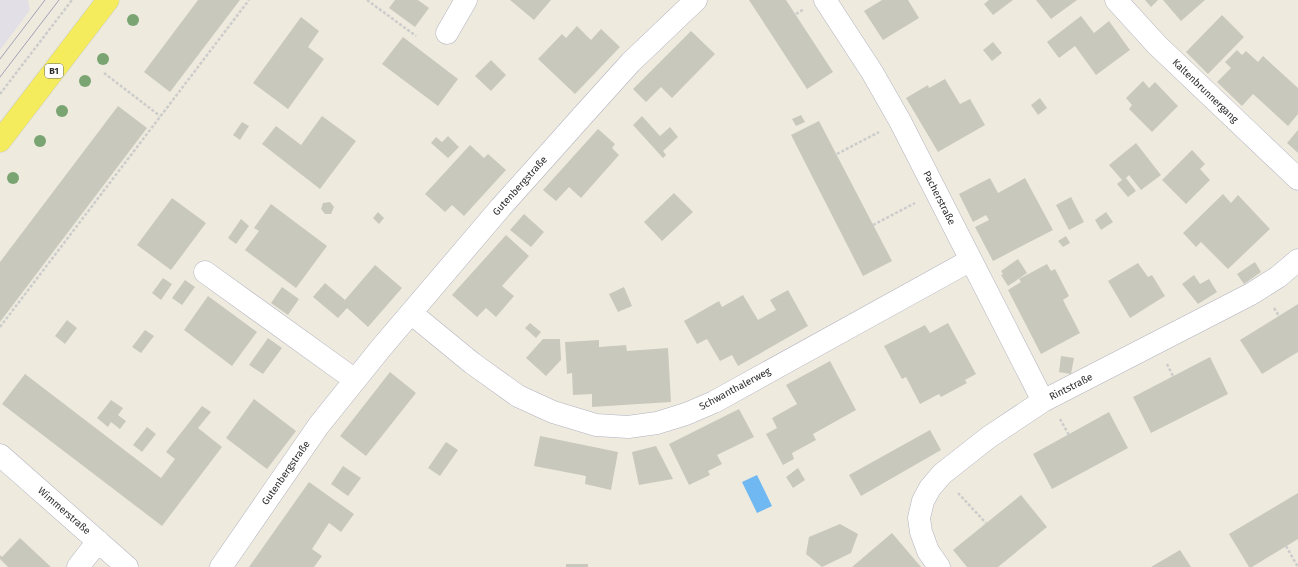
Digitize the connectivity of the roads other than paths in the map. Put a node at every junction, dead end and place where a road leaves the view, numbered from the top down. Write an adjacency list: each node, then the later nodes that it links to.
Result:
1 (108, 0): 7 (main road, B1)
2 (466, 0): 6 (street)
3 (696, 0): 12 (street, Gutenbergstraße)
4 (825, 0): 9 (street, Pacherstraße)
5 (1116, 0): 8 (street, Kaltenbrunnergang)
6 (446, 33)
7 (0, 141)
8 (1298, 179)
9 (971, 260): 12 (street, Schwanthalerweg); 14 (street, Pacherstraße)
10 (1298, 260): 14 (street, Rintstraße)
11 (204, 272): 13 (street)
12 (412, 313): 13 (street, Gutenbergstraße)
13 (355, 380): 19 (street, Gutenbergstraße)
14 (1043, 401): 20 (street, Rintstraße)
15 (0, 455): 16 (street, Wimmerstraße)
16 (98, 541): 17 (street); 18 (street, Wimmerstraße)
17 (78, 567)
18 (127, 567)
19 (221, 567)
20 (939, 567)

